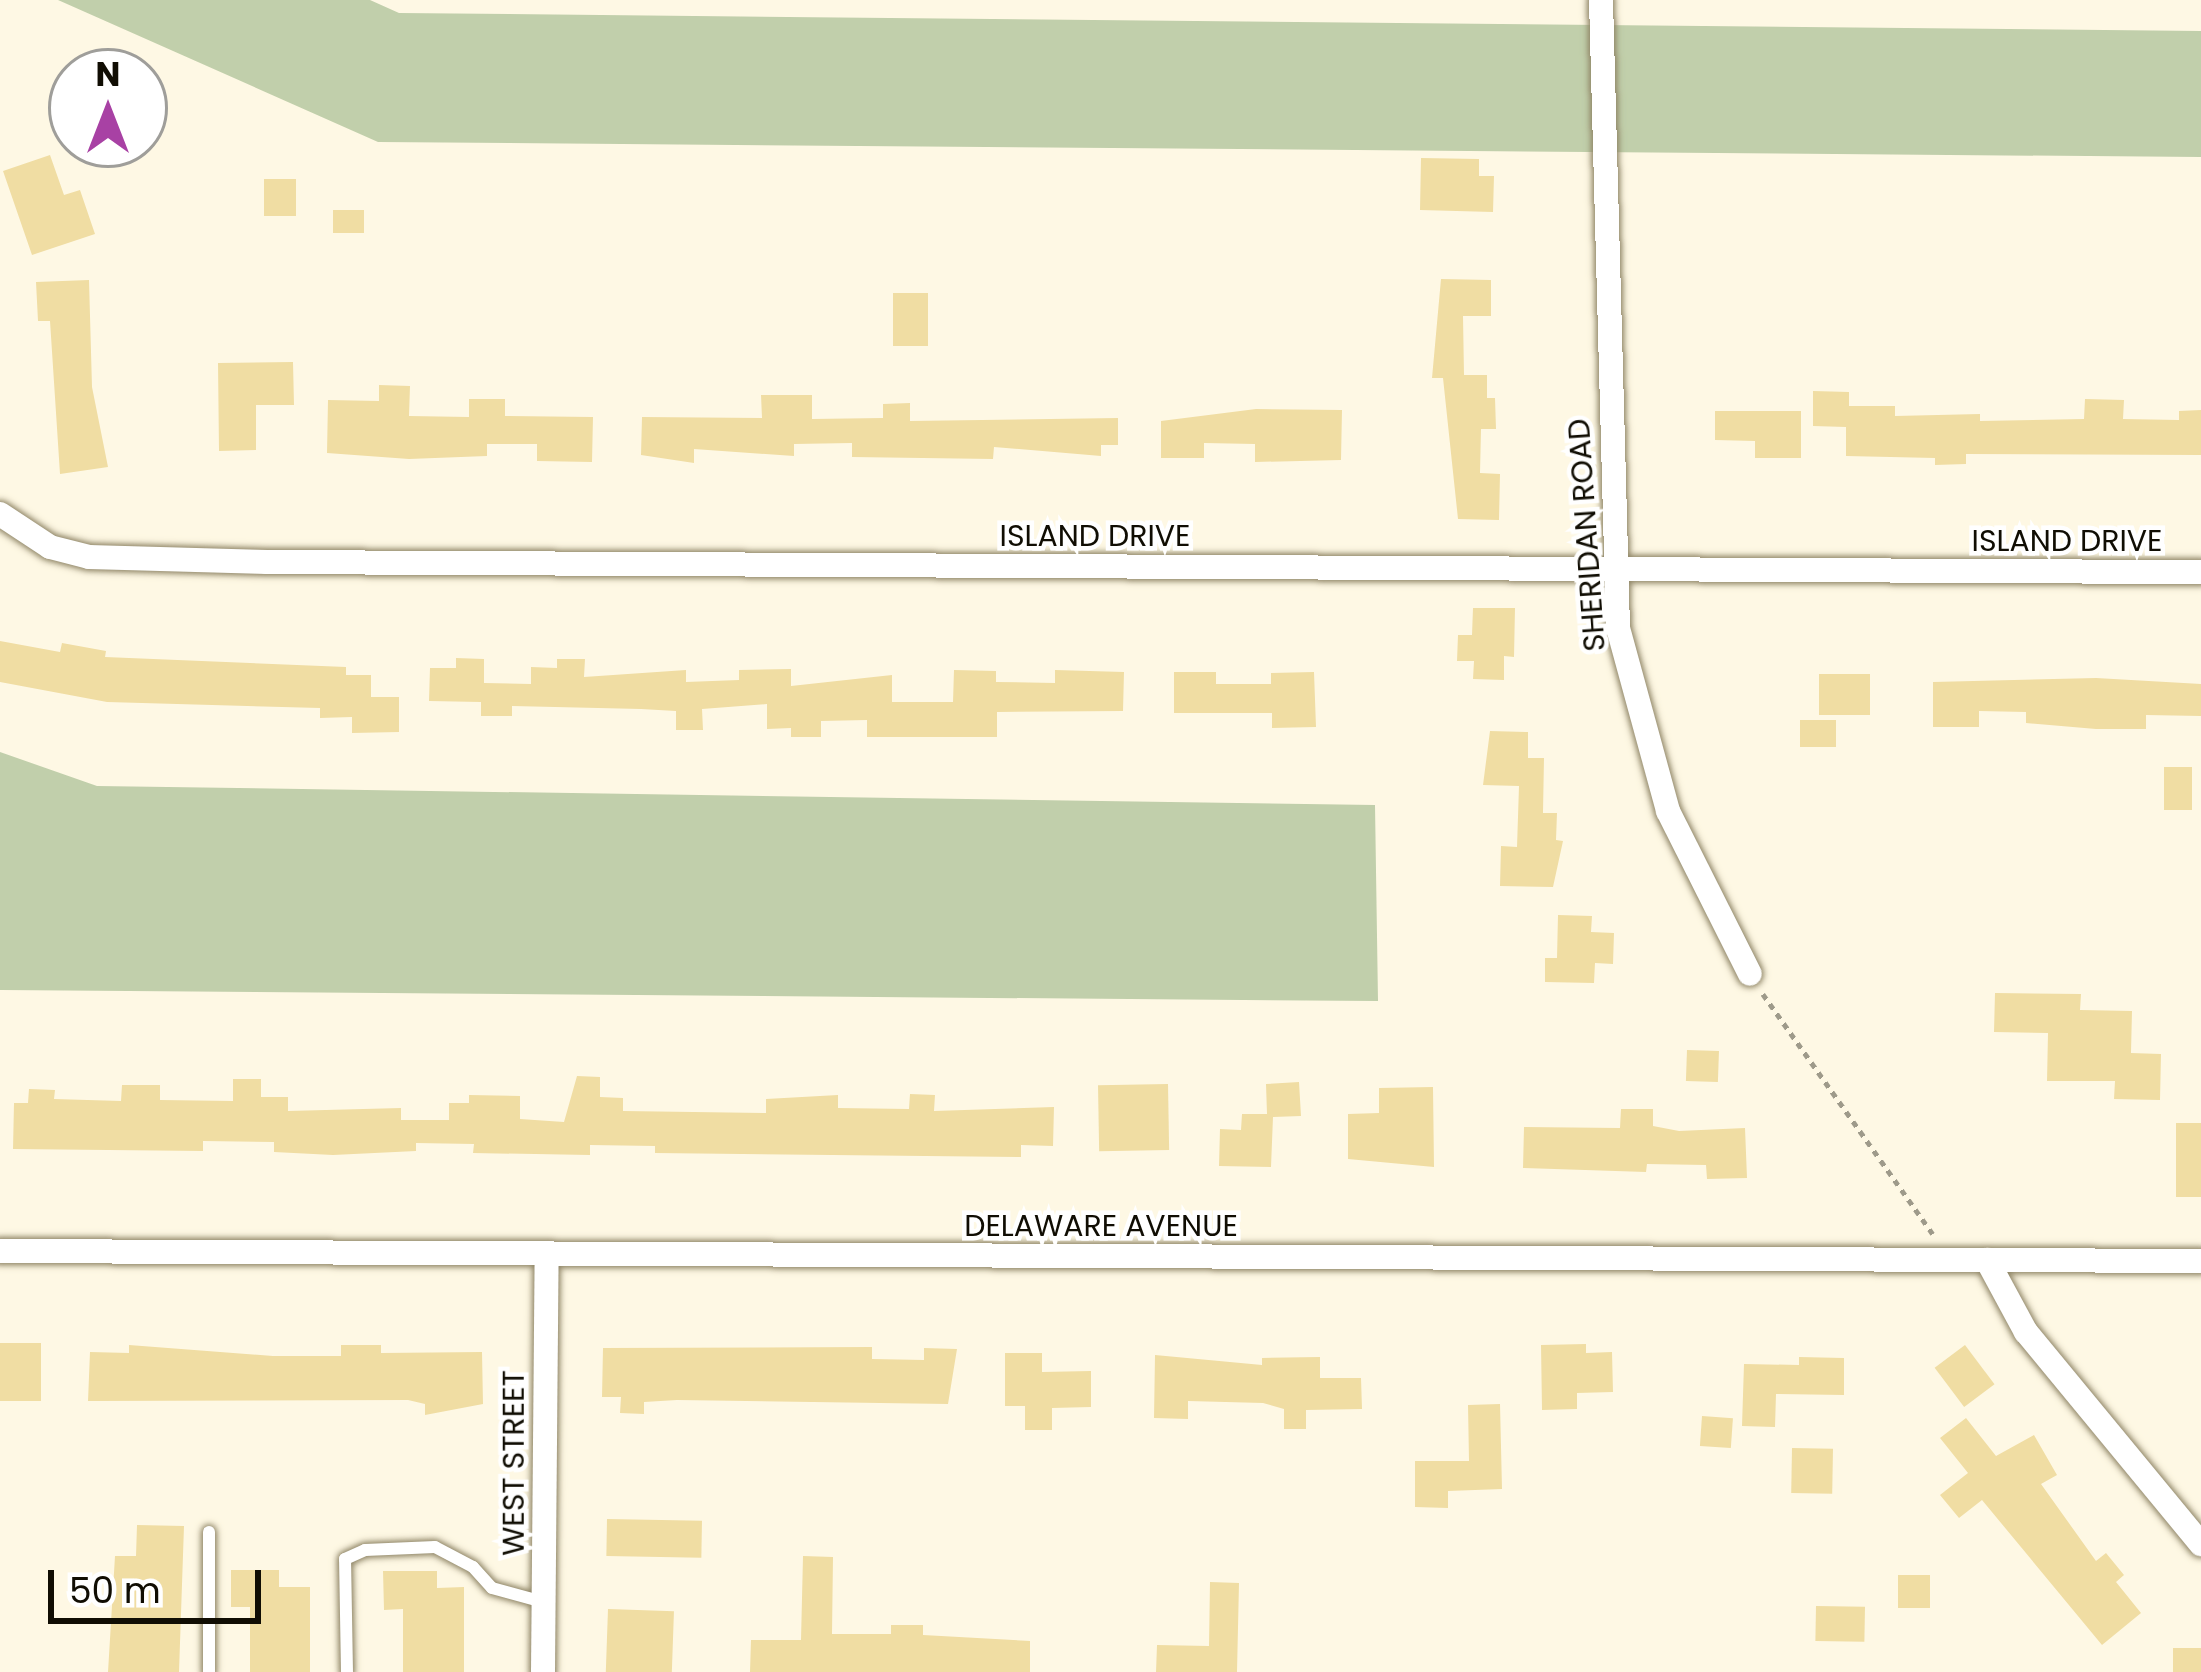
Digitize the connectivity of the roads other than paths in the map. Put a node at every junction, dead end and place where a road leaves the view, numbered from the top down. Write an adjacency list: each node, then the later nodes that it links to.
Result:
1 (1601, 0): 3 (street, SHERIDAN ROAD)
2 (0, 514): 3 (street, ISLAND DRIVE)
3 (1615, 569): 4 (street, ISLAND DRIVE); 5 (street, SHERIDAN ROAD)
4 (2201, 572)
5 (1750, 974)
6 (0, 1251): 7 (street, DELAWARE AVENUE)
7 (547, 1253): 8 (street, DELAWARE AVENUE); 12 (street, WEST STREET)
8 (1988, 1261): 9 (street, DELAWARE AVENUE); 11 (street)
9 (2201, 1261)
10 (209, 1532): 13 (lane)
11 (2201, 1544)
12 (543, 1602): 14 (lane); 15 (street, WEST STREET)
13 (209, 1672)
14 (347, 1672)
15 (543, 1672)

